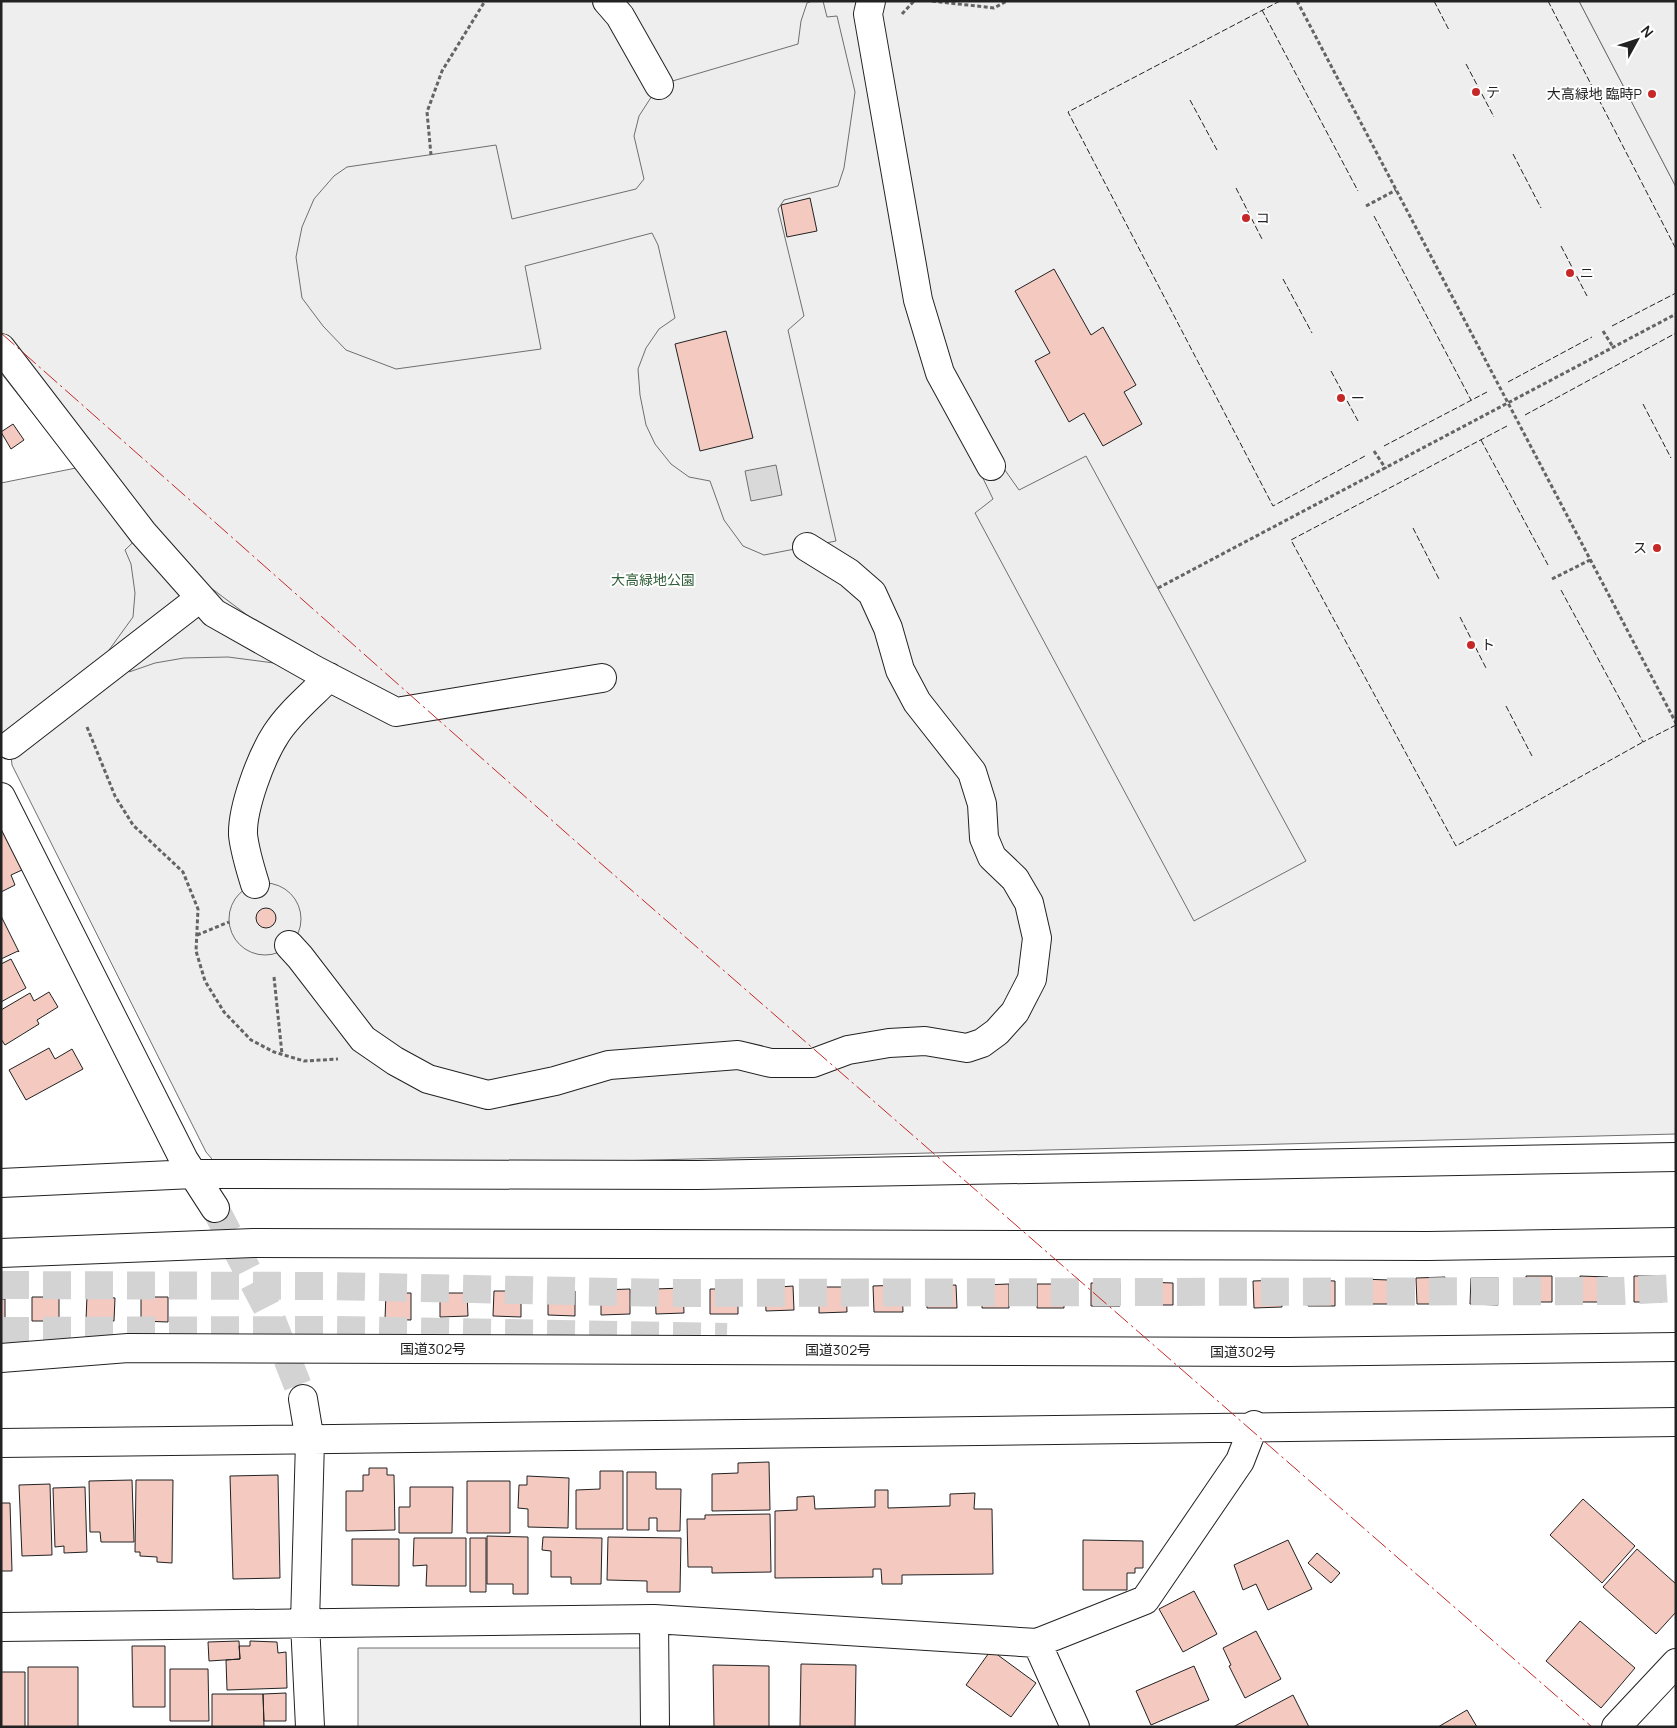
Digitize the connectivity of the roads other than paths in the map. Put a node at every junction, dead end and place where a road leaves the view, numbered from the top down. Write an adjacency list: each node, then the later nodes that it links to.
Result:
1 (606, 1): 3 (main road)
2 (871, 1): 5 (main road)
3 (659, 85)
4 (1, 348): 7 (main road)
5 (991, 466)
6 (807, 547): 13 (main road)
7 (200, 598): 8 (main road); 10 (main road)
8 (328, 677): 9 (main road); 12 (main road)
9 (602, 678)
10 (10, 745)
11 (1, 797): 15 (main road)
12 (254, 884)
13 (289, 946)
14 (1676, 1157): 15 (main road)
15 (193, 1174): 16 (main road); 17 (main road)
16 (1, 1183)
17 (215, 1208)
18 (1676, 1242): 19 (main road)
19 (1, 1253)
20 (1676, 1347): 21 (main road, 国道302号)
21 (1, 1358)
22 (303, 1399): 25 (main road)
23 (1676, 1422): 24 (main road)
24 (1254, 1425): 25 (main road); 30 (main road)
25 (310, 1442): 26 (main road); 28 (main road)
26 (1, 1444)
27 (654, 1619): 28 (main road); 30 (main road); 33 (main road)
28 (304, 1623): 29 (main road); 32 (main road)
29 (1, 1627)
30 (1037, 1643): 34 (main road)
31 (1676, 1663): 35 (main road)
32 (310, 1727)
33 (655, 1727)
34 (1075, 1727)
35 (1616, 1727)

